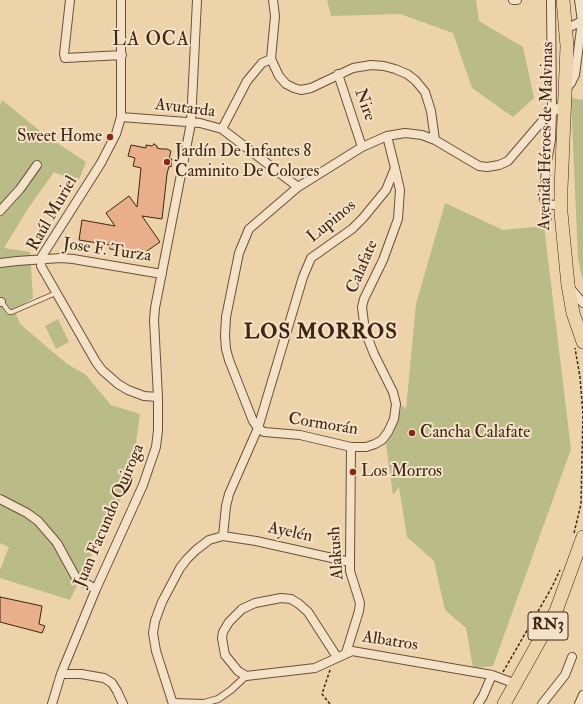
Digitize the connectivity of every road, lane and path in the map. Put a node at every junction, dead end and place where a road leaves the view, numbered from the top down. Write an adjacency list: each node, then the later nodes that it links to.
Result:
1 (70, 0): 12 (street)
2 (121, 0): 12 (street, Raúl Muriel)
3 (196, 0): 19 (street, Juan Facundo Quiroga)
4 (273, 0): 13 (street)
5 (513, 0): 6 (street)
6 (518, 0)
7 (551, 0): 17 (street)
8 (563, 0): 11 (highway, Avenida Héroes de Malvinas)
9 (579, 0): 10 (street)
10 (582, 21): 11 (street); 15 (street)
11 (566, 29): 15 (highway, Avenida Héroes de Malvinas)
12 (122, 55): 18 (street, Raúl Muriel)
13 (271, 59): 14 (street); 20 (street)
14 (338, 74): 22 (street); 23 (street, Nire)
15 (566, 89): 16 (highway, Avenida Héroes de Malvinas)
16 (565, 103): 17 (street); 27 (highway, Avenida Héroes de Malvinas)
17 (552, 111): 22 (street); 27 (street)
18 (121, 118): 19 (street, Avutarda); 30 (street, Raúl Muriel)
19 (191, 123): 20 (street, Avutarda); 32 (street, Juan Facundo Quiroga)
20 (222, 129): 26 (street, Avutarda)
21 (387, 136): 22 (street); 23 (street); 25 (street)
22 (435, 140)
23 (362, 146): 26 (street)
24 (37, 165): 28 (street)
25 (395, 168): 39 (street, Lupinos); 40 (street, Calafate)
26 (298, 187): 39 (street)
27 (556, 205): 29 (path); 33 (highway, Avenida Héroes de Malvinas)
28 (0, 211)
29 (552, 226)
30 (41, 259): 31 (street, Jose F. Turza); 32 (street, Jose F. Turza); 34 (street, Raúl Muriel)
31 (0, 263)
32 (162, 274): 38 (street, Juan Facundo Quiroga)
33 (568, 285): 36 (street); 37 (highway, Avenida Héroes de Malvinas)
34 (56, 293): 35 (lane); 38 (street, Raúl Muriel)
35 (0, 301)
36 (583, 303)
37 (579, 345): 44 (path)
38 (158, 397): 47 (street, Juan Facundo Quiroga)
39 (258, 428): 41 (street, Cormorán); 43 (street, Lupinos)
40 (382, 440): 41 (street, Cormorán)
41 (351, 447): 45 (street, Alakush)
42 (0, 499): 47 (street)
43 (223, 536): 45 (street, Ayelén); 56 (street)
44 (577, 538): 46 (highway, RN3)
45 (350, 562): 48 (street, Alakush)
46 (567, 566): 54 (highway, RN3); 54 (path)
47 (96, 589): 52 (street, Juan Facundo Quiroga)
48 (346, 653): 49 (street, Albatros); 54 (street, Albatros)
49 (337, 657): 51 (street, Albatros); 53 (street)
50 (572, 657): 63 (street)
51 (329, 662): 53 (street, Albatros); 59 (path)
52 (61, 674): 57 (street, Juan Facundo Quiroga); 58 (street)
53 (246, 676): 56 (street)
54 (504, 679): 60 (street); 61 (highway, RN3); 62 (highway, RN3)
55 (583, 695): 64 (street)
56 (173, 703)
57 (52, 704)
58 (123, 704)
59 (330, 704)
60 (478, 704)
61 (494, 704)
62 (504, 704)
63 (542, 704)
64 (579, 704)

